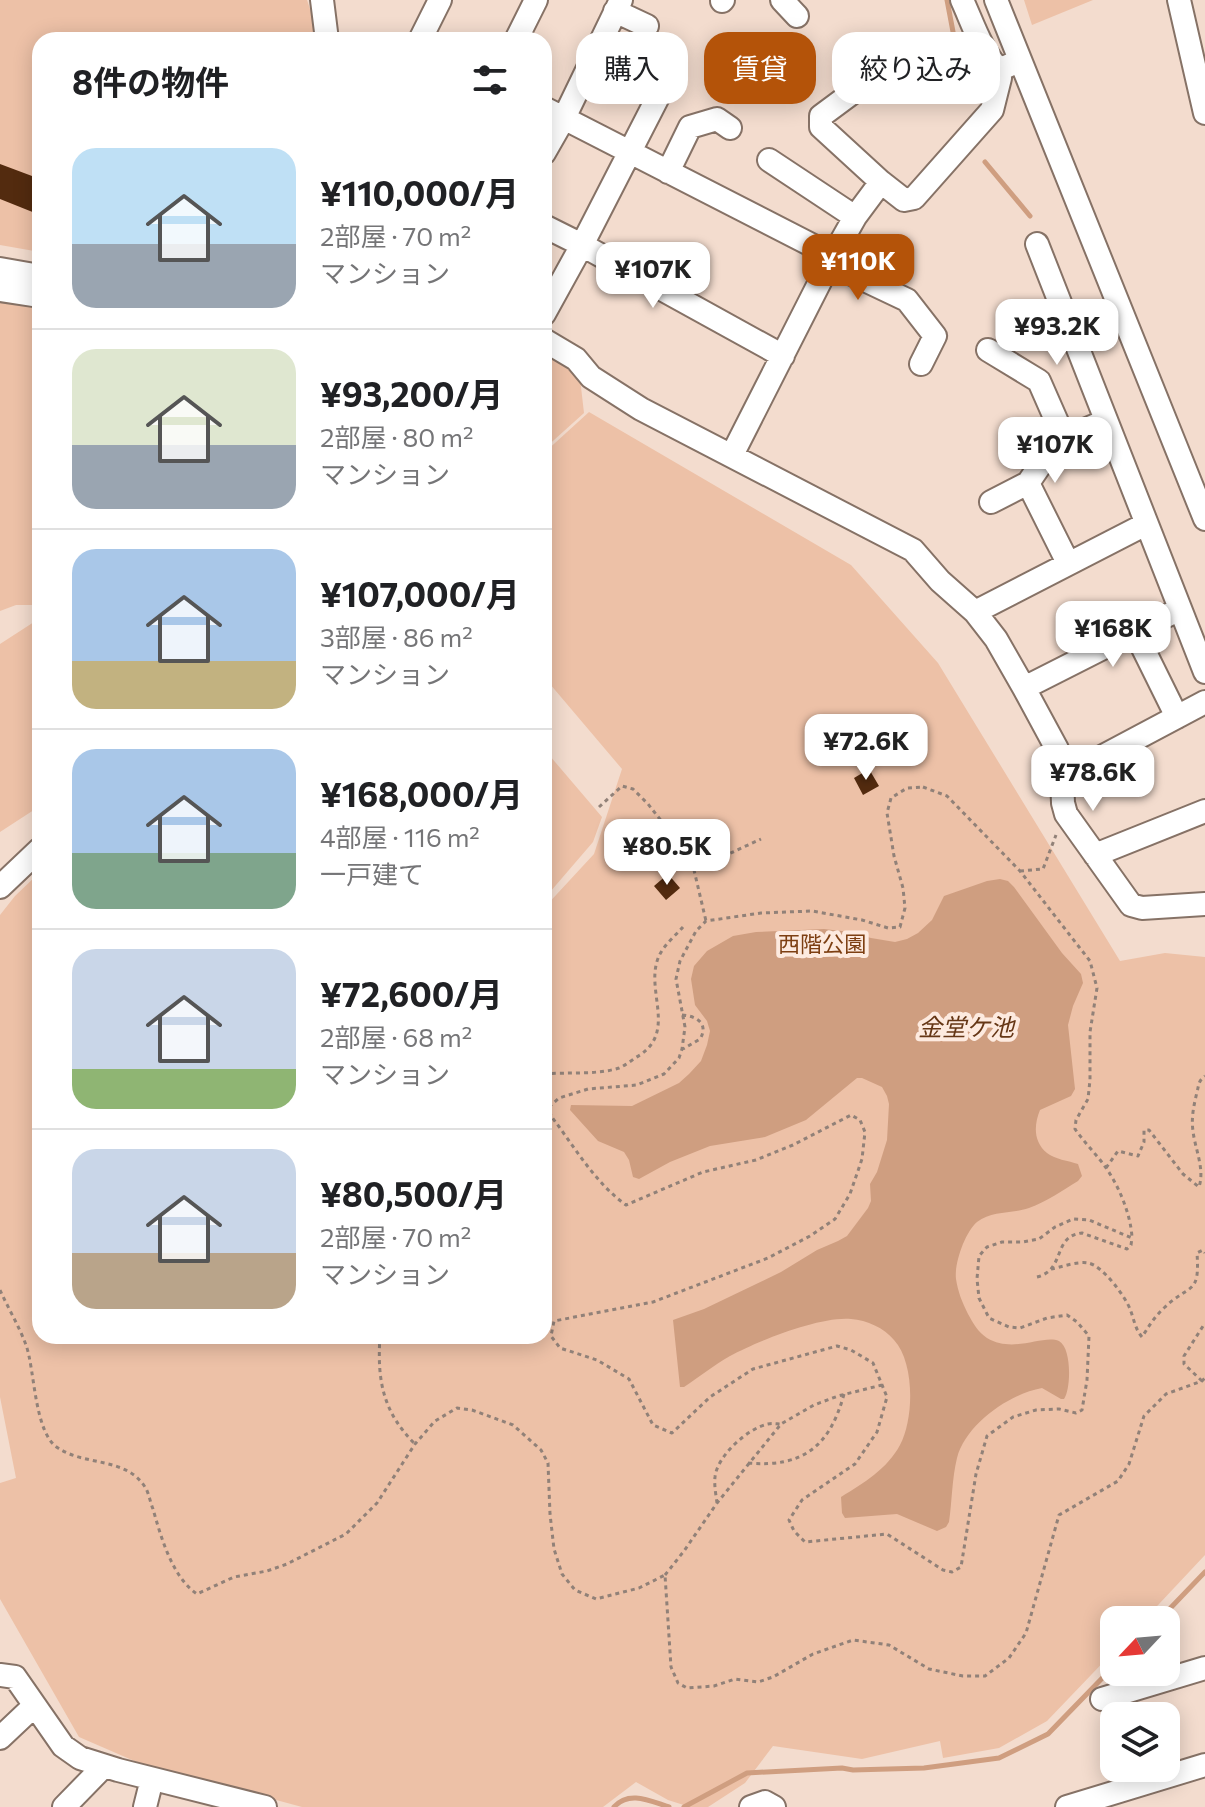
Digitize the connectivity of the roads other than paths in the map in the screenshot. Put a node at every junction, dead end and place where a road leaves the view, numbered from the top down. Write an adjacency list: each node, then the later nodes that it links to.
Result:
1 (322, 0): 9 (street)
2 (440, 0): 10 (street)
3 (536, 0): 11 (street)
4 (962, 0): 12 (street)
5 (996, 0): 13 (street)
6 (1179, 0): 19 (street)
7 (618, 6): 8 (street); 18 (street)
8 (647, 26)
9 (326, 32)
10 (424, 32)
11 (520, 32)
12 (976, 32)
13 (1021, 61): 14 (street); 44 (street)
14 (1000, 70)
15 (654, 104): 21 (street)
16 (837, 104): 24 (street)
17 (994, 104): 24 (street)
18 (554, 113): 21 (street)
19 (1205, 113)
20 (730, 128): 23 (street)
21 (630, 152): 23 (street); 28 (street)
22 (769, 160): 25 (street)
23 (668, 172): 29 (street)
24 (881, 182): 25 (street)
25 (855, 217): 29 (street)
26 (552, 230): 28 (street)
27 (1037, 244): 39 (street)
28 (582, 245): 34 (street); 37 (street)
29 (831, 260): 37 (street); 38 (street)
30 (0, 269): 31 (street)
31 (32, 275)
32 (0, 290): 33 (street)
33 (32, 295)
34 (552, 299)
35 (552, 345): 41 (street)
36 (988, 350): 40 (street)
37 (783, 356): 41 (street)
38 (921, 364)
39 (1106, 421): 40 (street); 45 (street)
40 (1064, 438): 42 (street)
41 (732, 455): 48 (street)
42 (1028, 483): 43 (street); 46 (street)
43 (991, 502)
44 (1205, 519)
45 (1146, 524): 46 (street); 47 (street)
46 (1068, 563): 48 (street)
47 (1180, 609): 49 (street); 50 (street)
48 (975, 612): 51 (street)
49 (1135, 632): 51 (street); 53 (street)
50 (1205, 672)
51 (1024, 688): 54 (street)
52 (1205, 702): 53 (street)
53 (1177, 717): 54 (street)
54 (1062, 778): 56 (street)
55 (1205, 811): 56 (street)
56 (1095, 855): 59 (street)
57 (32, 857): 58 (street)
58 (0, 887)
59 (1205, 904)
60 (1205, 1668): 62 (street)
61 (0, 1675): 63 (street)
62 (1102, 1699)
63 (34, 1706): 64 (street); 66 (street)
64 (0, 1738)
65 (1205, 1765): 73 (street)
66 (104, 1766): 67 (street); 68 (street)
67 (152, 1779): 69 (street); 70 (street)
68 (64, 1807)
69 (145, 1807)
70 (265, 1807)
71 (751, 1807): 72 (street)
72 (774, 1807)
73 (1067, 1807)

